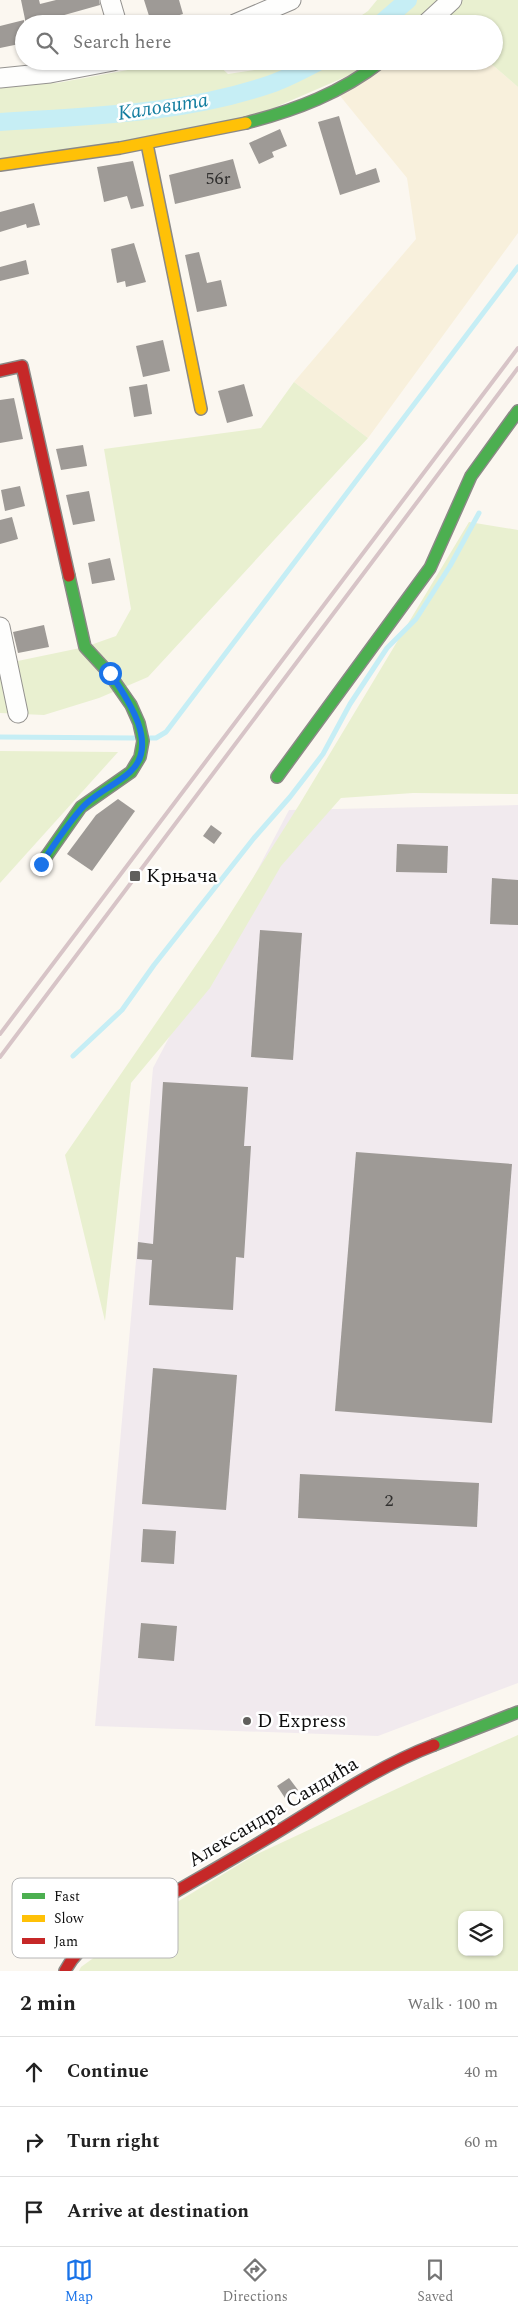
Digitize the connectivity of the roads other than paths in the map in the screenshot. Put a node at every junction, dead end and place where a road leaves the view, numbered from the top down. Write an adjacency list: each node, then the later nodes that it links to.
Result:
1 (110, 0): 4 (street)
2 (291, 0): 5 (street)
3 (452, 0): 6 (street)
4 (114, 15)
5 (256, 15)
6 (436, 15)
7 (66, 70): 9 (street)
8 (369, 70): 10 (street)
9 (0, 78)
10 (147, 144): 11 (street); 13 (street)
11 (0, 165)
12 (0, 372): 18 (street)
13 (201, 409)
14 (518, 411): 17 (street)
15 (0, 627): 16 (street)
16 (18, 713)
17 (277, 777)
18 (41, 864)
19 (518, 1712): 20 (street, Александра Сандића)
20 (178, 1890)
21 (73, 1958): 22 (street, Александра Сандића)
22 (65, 1971)

